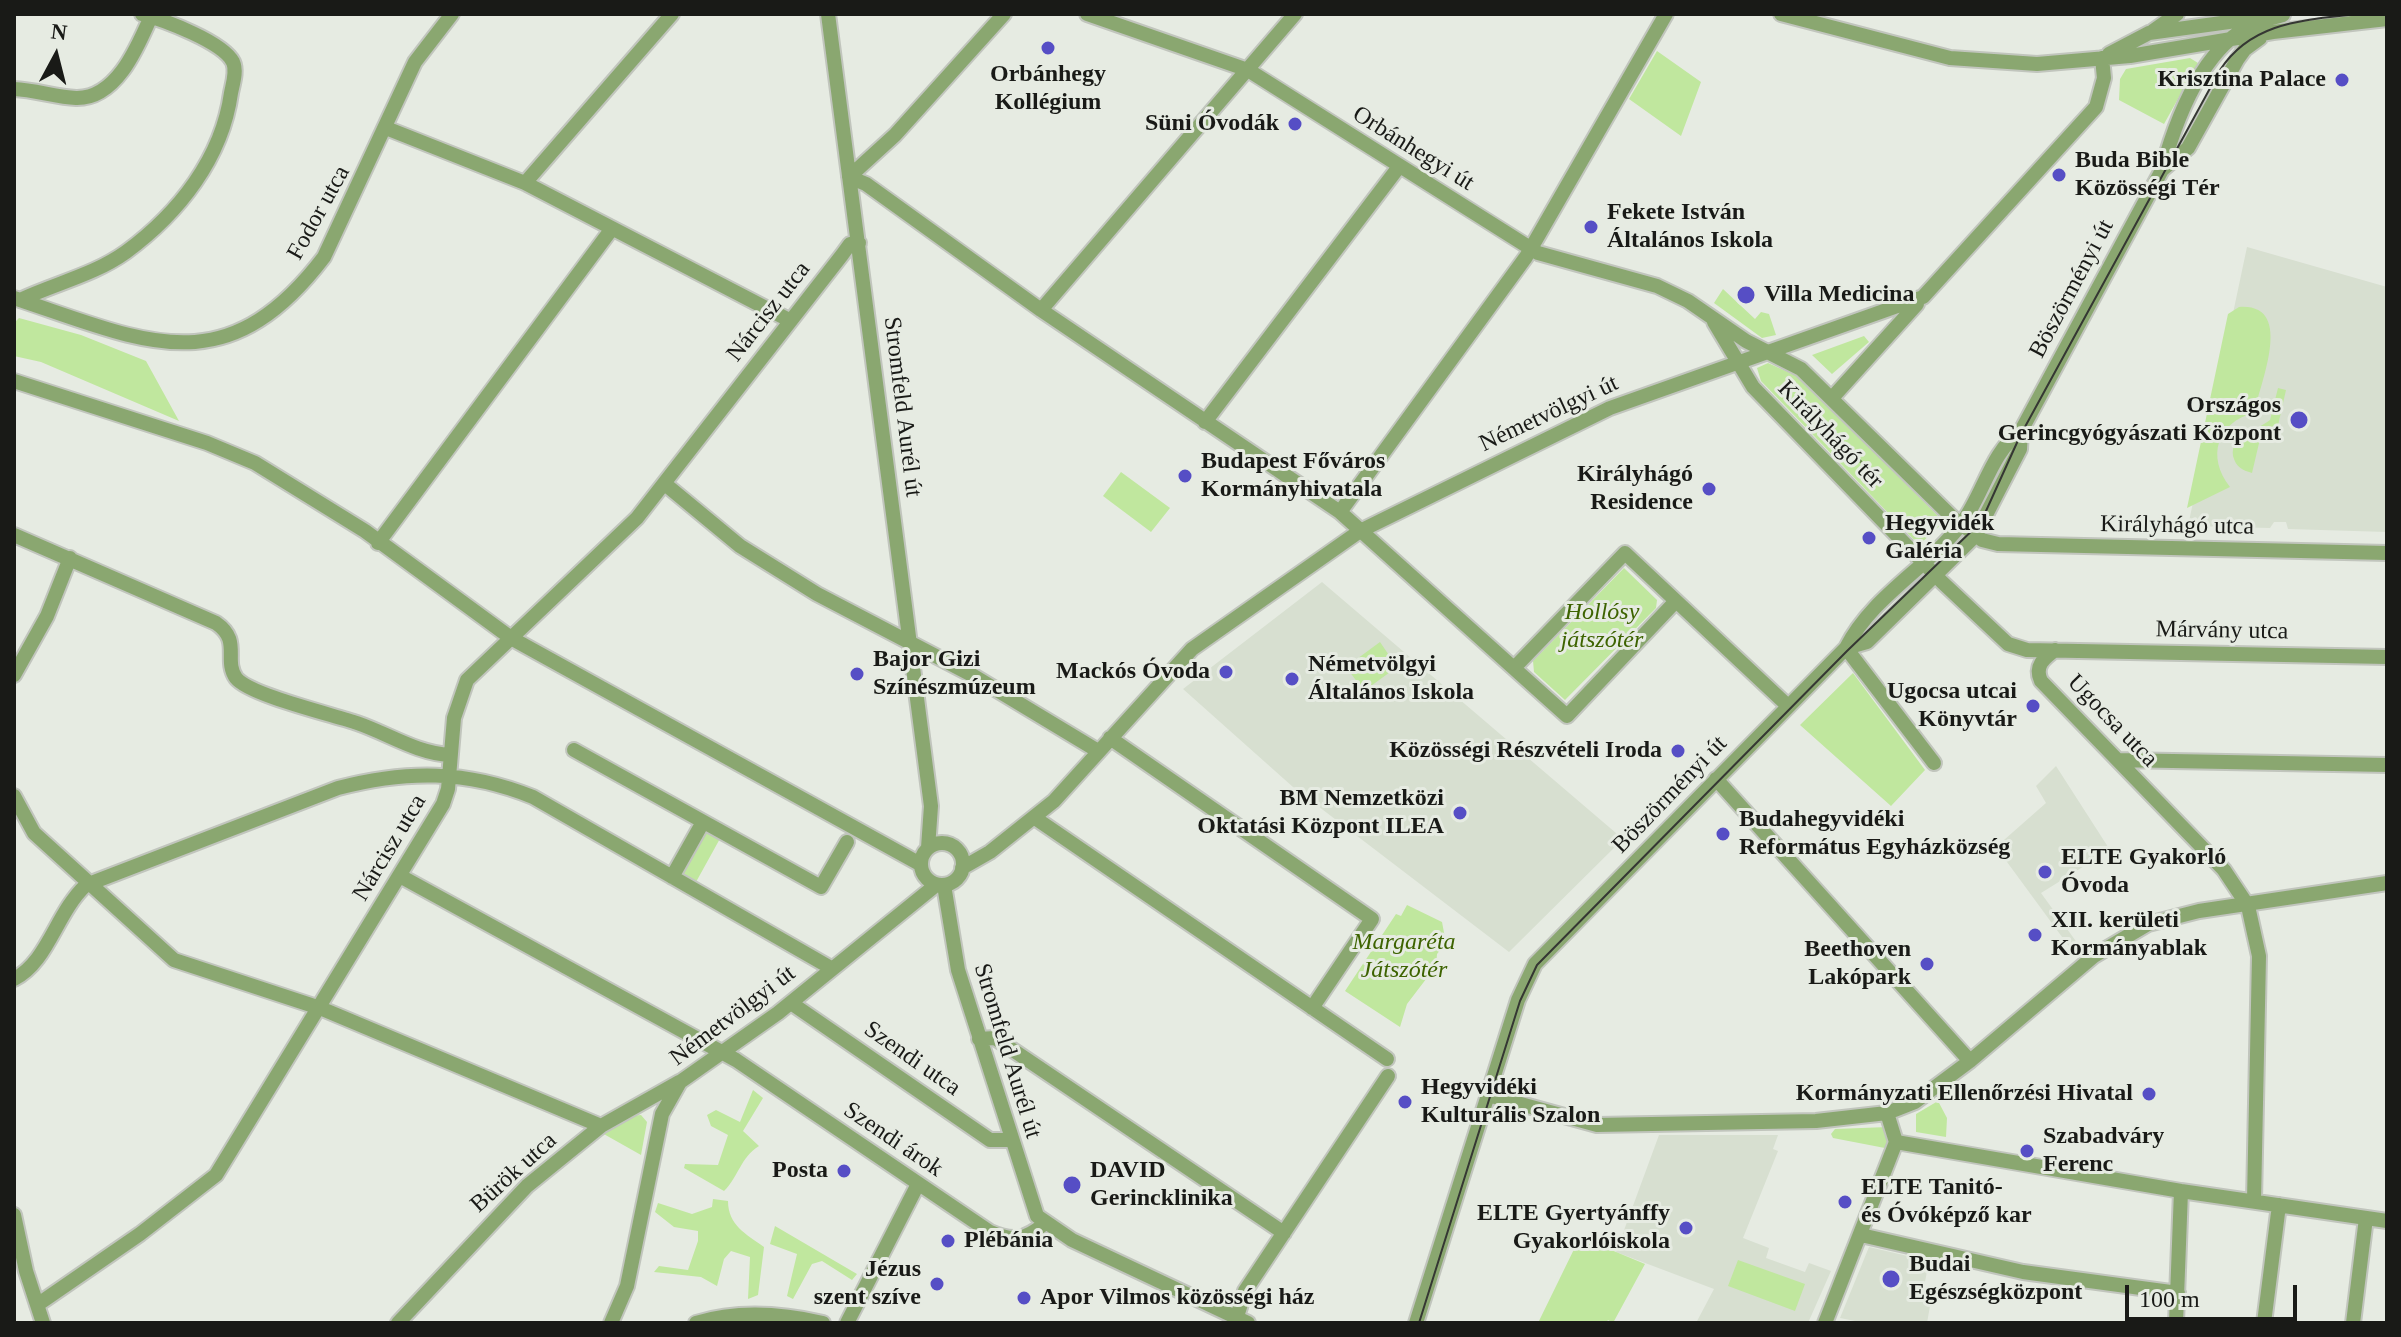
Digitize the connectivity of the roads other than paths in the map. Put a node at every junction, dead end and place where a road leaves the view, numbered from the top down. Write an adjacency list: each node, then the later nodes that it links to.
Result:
1 (452, 14): 23 (street, Fodor utca)
2 (672, 14): 27 (street)
3 (828, 14): 26 (street, Stromfeld Aurél út)
4 (1004, 14): 26 (street)
5 (1087, 14): 21 (street, Orbánhegyi út)
6 (1295, 14): 21 (street)
7 (1666, 14): 30 (street)
8 (1781, 14): 14 (street)
9 (2177, 14): 16 (street)
10 (2290, 14): 12 (street)
11 (148, 15): 22 (street); 32 (street)
12 (2283, 15): 16 (street); 17 (street, Böszörményi út)
13 (2387, 19): 15 (street)
14 (1825, 21): 19 (street)
15 (2273, 32): 17 (street); 25 (street, Böszörményi út)
16 (2149, 33): 19 (street)
17 (2229, 40): 18 (street); 20 (street, Böszörményi út)
18 (2197, 45): 19 (street); 20 (street)
19 (2102, 58): 31 (street, Németvölgyi út)
20 (2209, 64): 25 (street, Böszörményi út)
21 (1248, 70): 24 (street, Orbánhegyi út); 33 (street)
22 (14, 89)
23 (386, 128): 27 (street); 32 (street, Fodor utca)
24 (1398, 168): 30 (street, Orbánhegyi út); 40 (street)
25 (2162, 170): 44 (street, Böszörményi út)
26 (849, 177): 29 (street, Stromfeld Aurél út); 33 (street)
27 (525, 183): 28 (street)
28 (611, 230): 34 (street); 46 (street)
29 (859, 243): 34 (street, Nárcisz utca); 52 (street, Stromfeld Aurél út)
30 (1530, 248): 35 (street, Orbánhegyi út); 42 (street)
31 (1923, 297): 36 (street, Németvölgyi út); 39 (street)
32 (17, 299)
33 (1041, 310): 40 (street)
34 (789, 320): 41 (street, Nárcisz utca)
35 (1714, 321): 36 (street, Orbánhegyi út); 37 (street, Orbánhegyi út)
36 (1768, 353): 37 (street, Németvölgyi út); 39 (street, Királyhágó tér)
37 (1737, 364): 43 (street, Németvölgyi út); 49 (street, Királyhágó tér)
38 (14, 381): 46 (street)
39 (1832, 398): 44 (street, Királyhágó tér)
40 (1205, 422): 42 (street)
41 (665, 484): 51 (street, Nárcisz utca); 52 (street)
42 (1340, 512): 43 (street)
43 (1360, 531): 56 (street); 59 (street, Németvölgyi út)
44 (1968, 531): 47 (street, Királyhágó utca); 49 (street, Böszörményi út)
45 (14, 535): 48 (street)
46 (378, 543): 51 (street)
47 (2387, 553)
48 (70, 558): 57 (street); 60 (street)
49 (1929, 569): 53 (street, Böszörményi út); 54 (street, Ugocsa utca)
50 (1676, 601): 56 (street); 56 (street); 58 (street)
51 (511, 638): 63 (street, Nárcisz utca); 78 (street)
52 (909, 644): 62 (street); 71 (street, Stromfeld Aurél út)
53 (1846, 648): 58 (street, Böszörményi út); 65 (street)
54 (2056, 649): 55 (street, Márvány utca); 64 (street, Ugocsa utca)
55 (2387, 657)
56 (1514, 668)
57 (14, 675)
58 (1788, 706): 69 (street, Böszörményi út)
59 (1110, 738): 62 (street, Németvölgyi út); 91 (street)
60 (414, 749): 63 (street); 67 (street)
61 (574, 750): 73 (street)
62 (1098, 751): 72 (street, Németvölgyi út)
63 (450, 755): 68 (street, Nárcisz utca)
64 (2119, 760): 66 (street); 85 (street, Ugocsa utca)
65 (1934, 763)
66 (2387, 765)
67 (412, 773): 68 (street); 83 (street)
68 (450, 774): 80 (street, Nárcisz utca); 81 (street)
69 (1716, 779): 95 (street); 98 (street, Böszörményi út)
70 (14, 796): 83 (street)
71 (931, 806): 76 (street, Stromfeld Aurél út); 77 (street, Stromfeld Aurél út)
72 (1035, 818): 75 (street, Németvölgyi út); 91 (street)
73 (703, 822): 74 (street); 81 (street)
74 (847, 842)
75 (1003, 843): 76 (street, Németvölgyi út); 79 (street, Németvölgyi út)
76 (952, 847): 77 (street); 79 (street)
77 (928, 848): 78 (street)
78 (921, 867): 84 (street); 86 (street, Németvölgyi út)
79 (962, 868): 84 (street)
80 (400, 876): 90 (street, Nárcisz utca); 93 (street, Szendi árok)
81 (672, 877): 87 (street)
82 (2387, 883): 85 (street)
83 (86, 885): 88 (street); 90 (street)
84 (940, 885): 86 (street, Németvölgyi út); 92 (street, Stromfeld Aurél út)
85 (2248, 906): 95 (street); 107 (street)
86 (895, 916): 87 (street, Németvölgyi út)
87 (831, 968): 89 (street, Németvölgyi út)
88 (14, 979)
89 (791, 1003): 93 (street, Németvölgyi út); 103 (street, Szendi utca)
90 (320, 1008): 102 (street); 116 (street, Nárcisz utca)
91 (1312, 1008): 94 (street)
92 (979, 1039): 103 (street, Stromfeld Aurél út); 113 (street)
93 (720, 1051): 97 (street, Németvölgyi út); 105 (street, Szendi árok)
94 (1387, 1059)
95 (1970, 1061): 100 (street)
96 (1388, 1076): 113 (street)
97 (680, 1082): 99 (street, Bürök utca); 101 (street, Németvölgyi út)
98 (1488, 1095): 100 (street); 118 (street, Böszörményi út)
99 (625, 1110): 101 (street); 102 (street, Bürök utca)
100 (1887, 1113): 104 (street)
101 (662, 1114): 121 (street, Németvölgyi út)
102 (601, 1126): 120 (street, Bürök utca)
103 (1011, 1140): 112 (street, Stromfeld Aurél út)
104 (1896, 1142): 106 (street); 114 (street)
105 (918, 1184): 112 (street, Szendi árok); 124 (street)
106 (2181, 1191): 107 (street); 115 (street)
107 (2254, 1201): 108 (street)
108 (2279, 1205): 110 (street); 127 (street)
109 (14, 1215): 116 (street)
110 (2366, 1218): 111 (street); 128 (street)
111 (2387, 1221)
112 (1044, 1224): 117 (street)
113 (1284, 1233): 117 (street)
114 (1861, 1235): 115 (street); 125 (street)
115 (2178, 1293): 126 (street)
116 (37, 1305): 119 (street)
117 (1240, 1321)
118 (1416, 1321)
119 (43, 1323)
120 (398, 1323)
121 (611, 1323)
122 (696, 1323): 123 (street)
123 (823, 1323)
124 (847, 1323)
125 (1825, 1323)
126 (2176, 1323)
127 (2264, 1323)
128 (2353, 1323)

